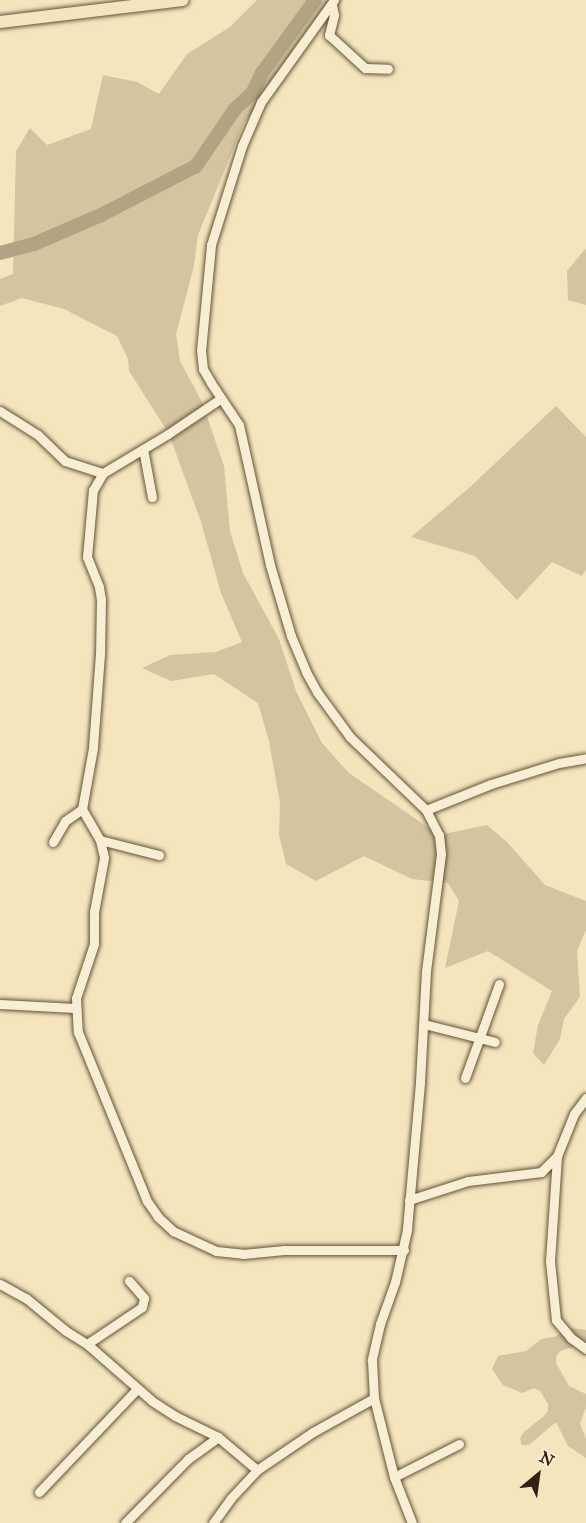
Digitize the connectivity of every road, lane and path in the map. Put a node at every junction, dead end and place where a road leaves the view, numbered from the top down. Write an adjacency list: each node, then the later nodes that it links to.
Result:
1 (183, 0): 3 (main road)
2 (333, 2): 4 (street); 5 (street)
3 (0, 22)
4 (388, 69)
5 (220, 399): 7 (street); 12 (street)
6 (0, 411): 8 (street)
7 (143, 449): 8 (street); 9 (street)
8 (103, 474): 11 (street)
9 (152, 496)
10 (586, 758): 12 (street)
11 (82, 809): 13 (street); 14 (street)
12 (426, 810): 19 (street)
13 (100, 840): 15 (street); 18 (street)
14 (53, 842)
15 (159, 855)
16 (499, 984): 20 (street)
17 (0, 1004): 18 (street)
18 (75, 1008): 26 (street)
19 (424, 1024): 20 (street); 25 (street)
20 (478, 1037): 21 (street); 22 (street)
21 (495, 1042)
22 (465, 1078)
23 (586, 1098): 24 (street)
24 (557, 1156): 25 (street); 30 (street)
25 (409, 1200): 26 (street)
26 (404, 1250): 32 (street)
27 (129, 1281): 29 (street)
28 (0, 1284): 29 (street)
29 (87, 1344): 31 (street)
30 (586, 1349)
31 (137, 1389): 33 (street); 37 (street)
32 (374, 1398): 35 (street); 36 (street)
33 (218, 1437): 35 (street); 38 (street)
34 (459, 1444): 36 (street)
35 (257, 1470): 39 (street)
36 (394, 1477): 40 (street)
37 (39, 1492)
38 (125, 1523)
39 (213, 1523)
40 (412, 1523)

